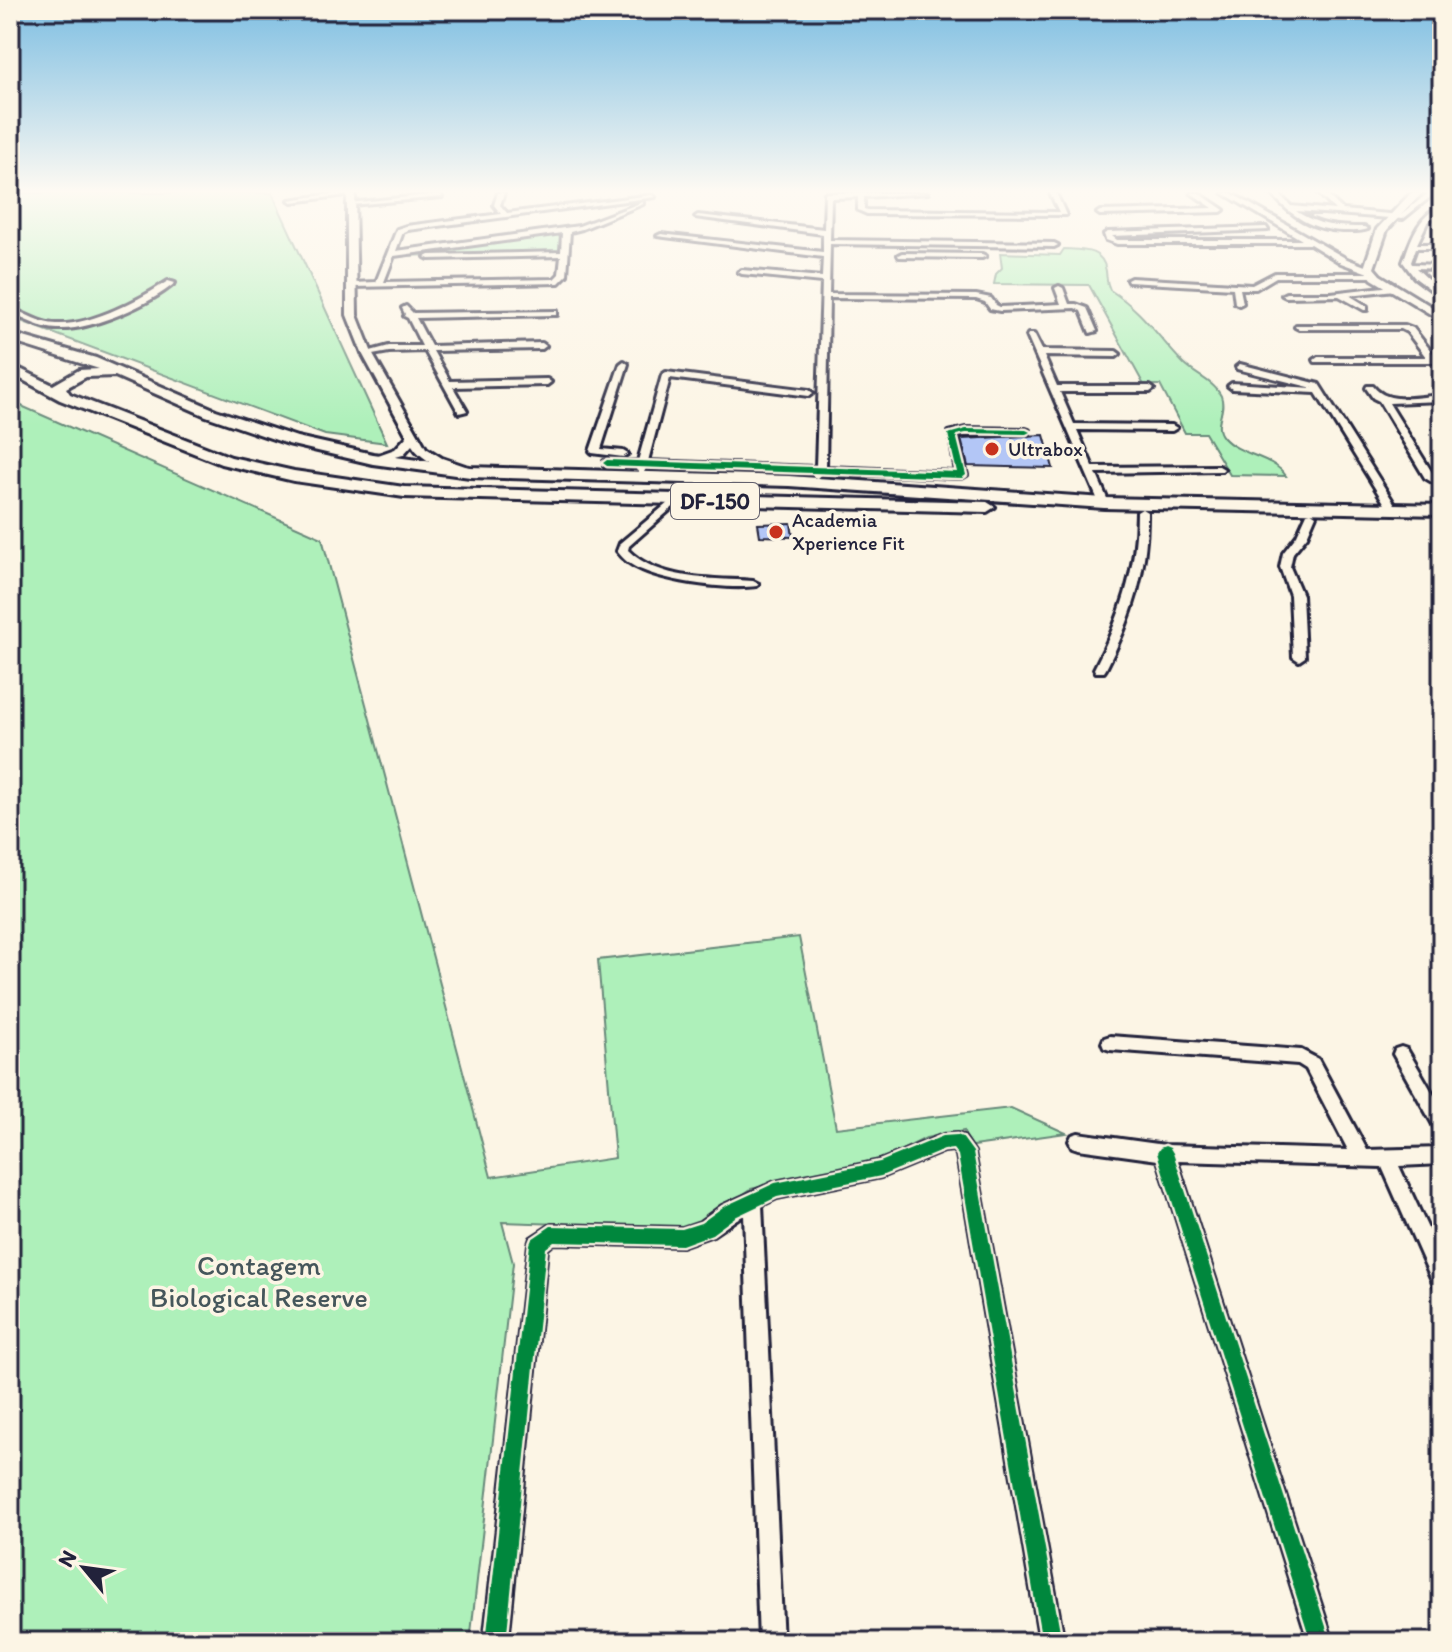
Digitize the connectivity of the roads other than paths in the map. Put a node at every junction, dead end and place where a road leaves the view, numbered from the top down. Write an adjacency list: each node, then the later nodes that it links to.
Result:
1 (352, 270): 15 (street)
2 (384, 270): 14 (street)
3 (563, 270): 14 (street)
4 (827, 270): 11 (street)
5 (1366, 270): 9 (street)
6 (1385, 270): 10 (main road)
7 (1414, 270): 18 (street)
8 (742, 272): 11 (street)
9 (1372, 272): 10 (main road); 16 (street)
10 (1389, 275): 19 (street); 29 (main road)
11 (827, 280): 21 (street)
12 (1131, 280): 16 (street)
13 (171, 283): 26 (street)
14 (379, 284): 15 (street)
15 (352, 285): 37 (street)
16 (1236, 286): 23 (street)
17 (1059, 288): 24 (street)
18 (1437, 289): 22 (street)
19 (1341, 294): 20 (street); 25 (street)
20 (1286, 295)
21 (827, 296): 27 (street); 65 (street)
22 (1442, 296)
23 (1239, 303)
24 (1066, 307): 27 (street); 32 (street)
25 (1364, 308)
26 (10, 310)
27 (1021, 310): 30 (street)
28 (554, 313): 36 (street)
29 (1442, 318)
30 (1025, 320)
31 (1299, 327): 41 (street)
32 (1093, 331)
33 (1031, 336): 38 (street)
34 (10, 337): 39 (main road, DF-150)
35 (542, 346): 36 (street)
36 (426, 348): 37 (street); 48 (street)
37 (367, 353): 62 (street)
38 (1039, 353): 40 (street); 51 (street)
39 (68, 354): 45 (main road); 46 (main road, DF-150)
40 (1116, 354)
41 (1437, 359): 42 (street)
42 (1318, 360)
43 (624, 364): 64 (street)
44 (1240, 367): 53 (street)
45 (16, 372): 55 (main road, DF-150)
46 (123, 376): 55 (main road); 63 (main road, DF-150)
47 (547, 382): 48 (street)
48 (447, 384): 58 (street)
49 (1232, 386): 53 (street)
50 (1370, 388): 57 (street)
51 (1053, 389): 52 (street); 59 (street)
52 (1150, 389)
53 (1320, 391): 79 (street)
54 (809, 393): 64 (street)
55 (65, 397): 74 (main road, DF-150)
56 (1442, 398): 57 (street)
57 (1385, 400): 73 (street)
58 (462, 411)
59 (1070, 427): 60 (street); 68 (street)
60 (1172, 428)
61 (1026, 432): 65 (street)
62 (412, 438): 63 (street); 69 (street)
63 (373, 459): 69 (main road, DF-150)
64 (642, 466): 65 (street); 67 (main road, DF-150); 71 (main road, DF-150)
65 (821, 469): 71 (street); 72 (street)
66 (1219, 469): 68 (street)
67 (603, 470): 70 (main road, DF-150); 75 (main road)
68 (1090, 470): 77 (street)
69 (470, 472): 70 (main road, DF-150)
70 (544, 476): 74 (main road)
71 (789, 481): 72 (main road, DF-150)
72 (855, 485): 77 (main road, DF-150)
73 (1442, 485)
74 (539, 497): 75 (main road, DF-150)
75 (594, 498): 76 (main road, DF-150)
76 (675, 500): 80 (main road, DF-150); 83 (street)
77 (1104, 503): 79 (main road, DF-150)
78 (1442, 508): 79 (main road)
79 (1397, 509)
80 (1142, 512): 81 (main road, DF-150); 85 (street)
81 (1311, 515): 82 (main road, DF-150); 84 (street)
82 (1442, 518)
83 (753, 584)
84 (1299, 657)
85 (1100, 669)
86 (1110, 1043): 92 (street)
87 (1401, 1054): 88 (street)
88 (1442, 1125)
89 (1078, 1141): 90 (street)
90 (1165, 1153): 92 (street); 99 (street)
91 (1442, 1156): 93 (street)
92 (1362, 1158): 93 (street)
93 (1387, 1159): 95 (street)
94 (753, 1200): 96 (street); 97 (street); 98 (street)
95 (1442, 1280)
96 (496, 1642)
97 (771, 1642)
98 (1052, 1642)
99 (1321, 1642)

